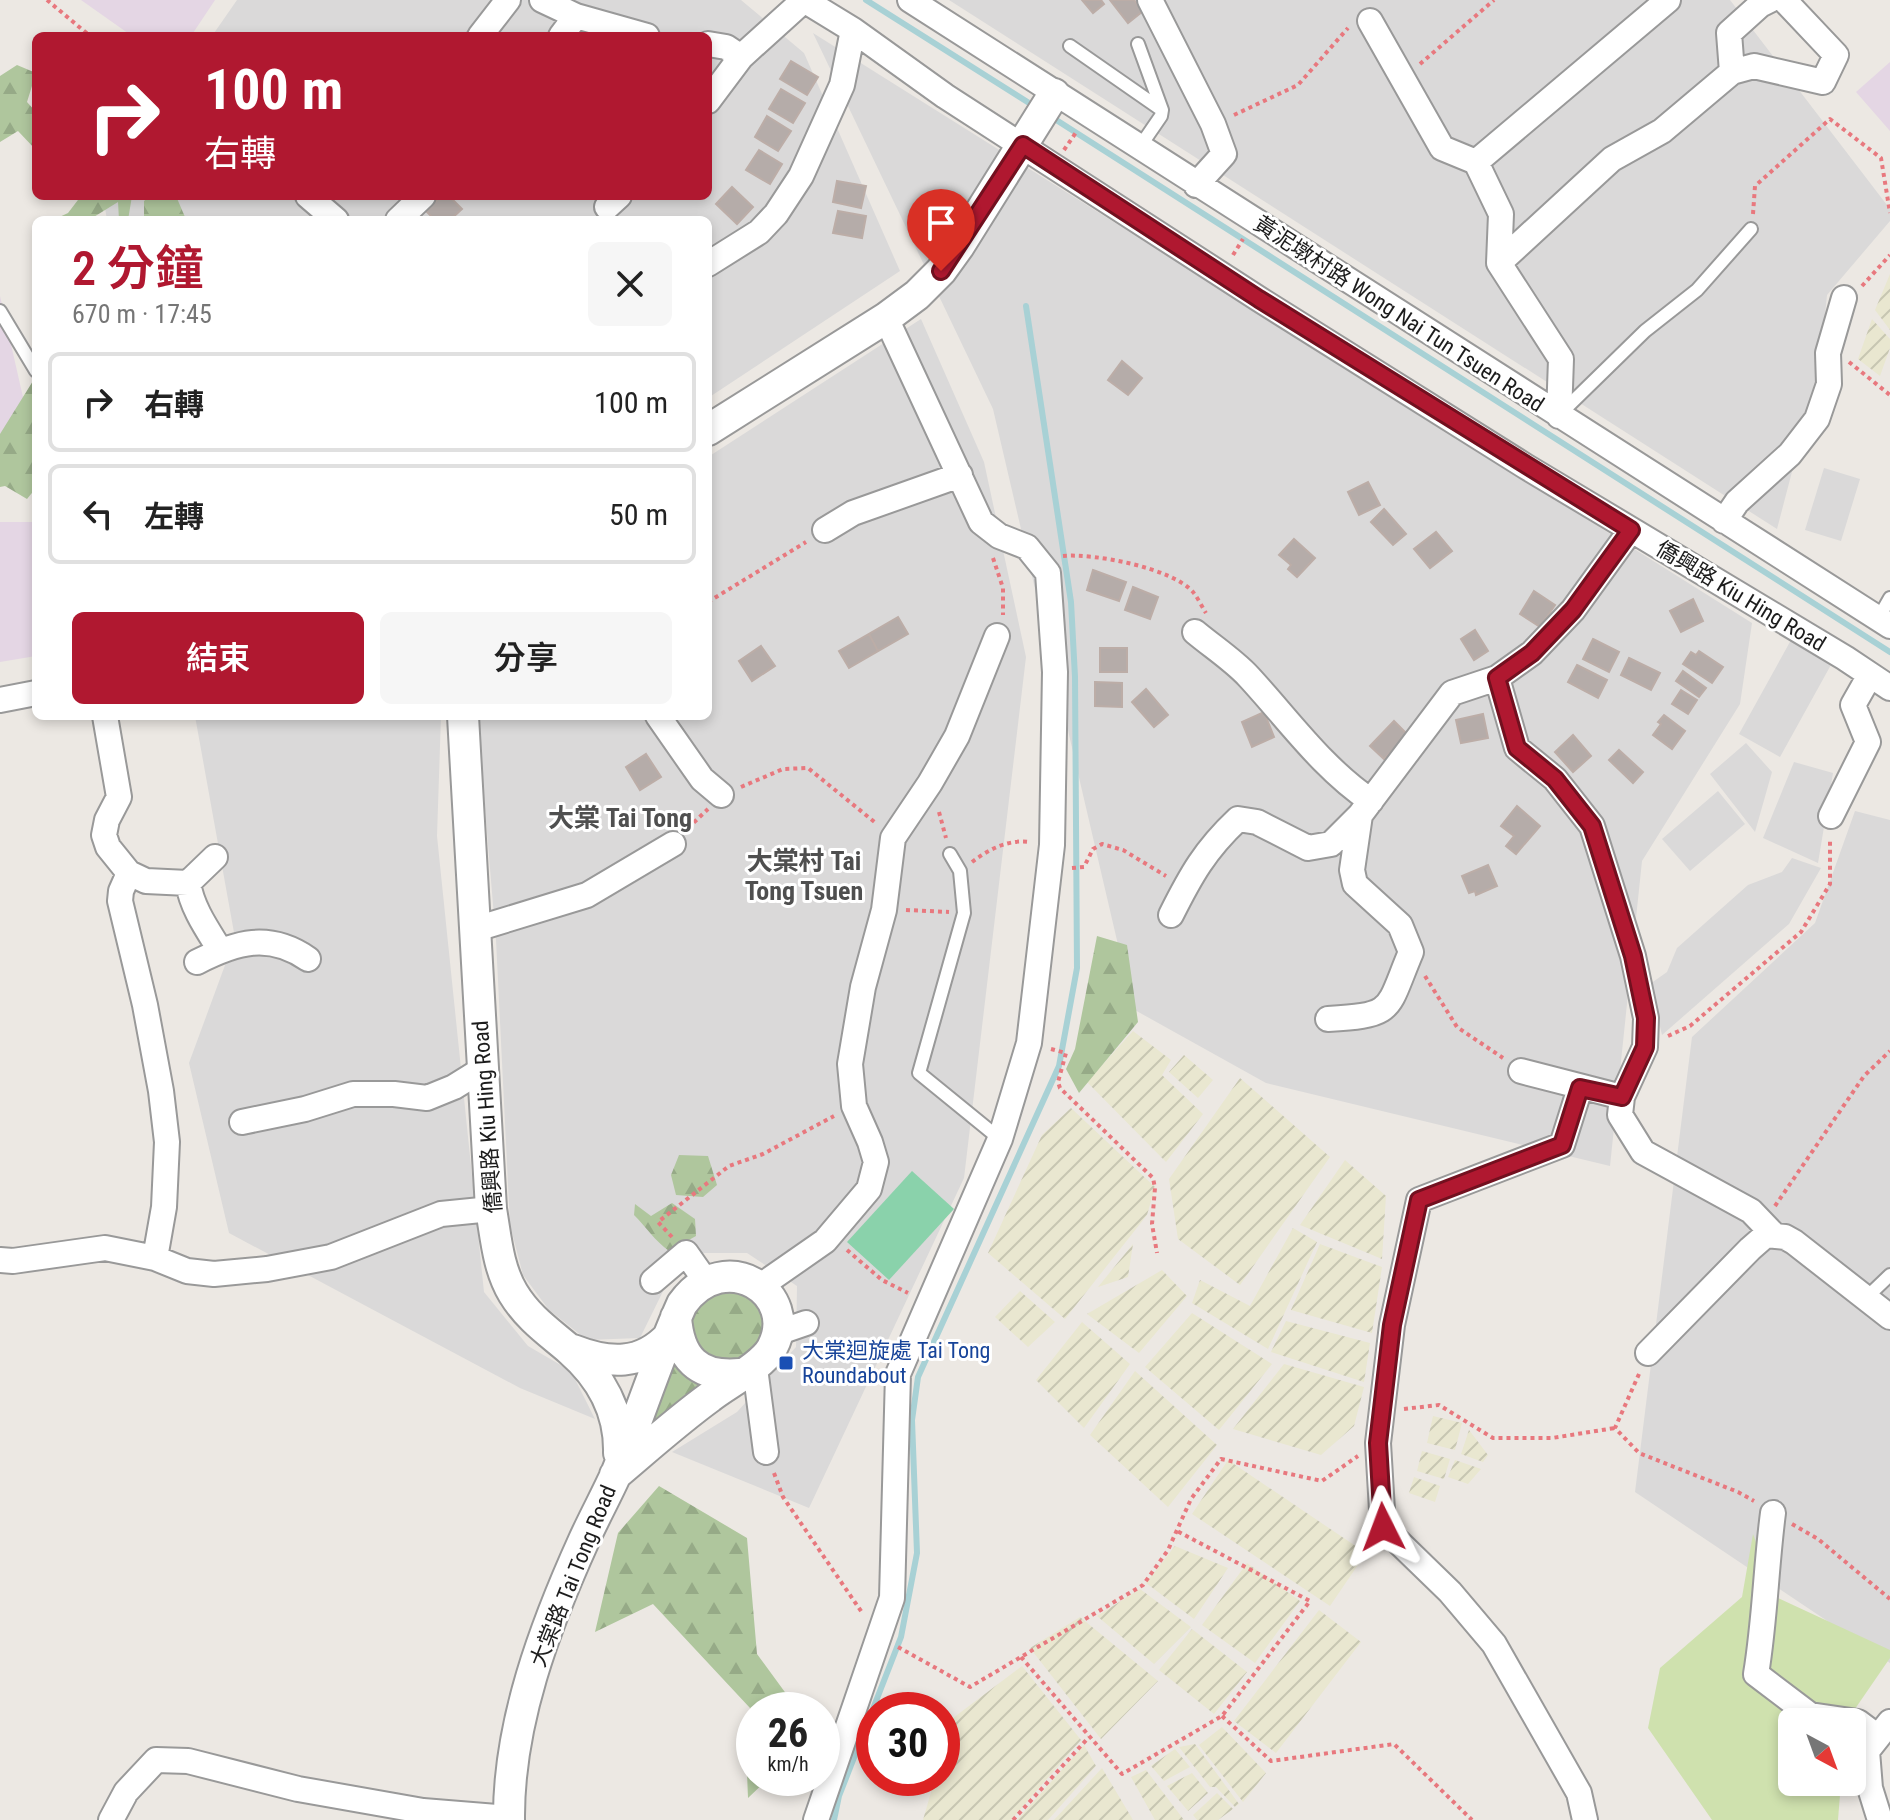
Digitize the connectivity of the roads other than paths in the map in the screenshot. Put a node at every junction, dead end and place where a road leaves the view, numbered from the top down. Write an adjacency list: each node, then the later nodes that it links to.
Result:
1 (508, 0): 12 (street)
2 (542, 0): 9 (street)
3 (804, 0): 11 (street, 僑興路 Kiu Hing Road); 18 (street)
4 (910, 0): 20 (street, 黃泥墩村路 Wong Nai Tun Tsuen Road)
5 (1150, 0): 26 (street)
6 (1668, 0): 25 (street)
7 (1770, 0): 19 (street)
8 (1784, 0): 19 (street)
9 (576, 16): 13 (street); 14 (street)
10 (1362, 21): 25 (street)
11 (853, 30): 23 (street, 僑興路 Kiu Hing Road); 32 (street)
12 (483, 32)
13 (564, 32)
14 (633, 32)
15 (1138, 44): 22 (lane)
16 (712, 45): 18 (street)
17 (1070, 46): 22 (lane)
18 (741, 57): 21 (street)
19 (1732, 72): 33 (street)
20 (1054, 94): 23 (street); 24 (street, 黃泥墩村路 Wong Nai Tun Tsuen Road)
21 (712, 96)
22 (1162, 110): 24 (lane)
23 (1023, 145): 36 (street); 43 (street, 僑興路 Kiu Hing Road)
24 (1139, 148): 26 (street, 黃泥墩村路 Wong Nai Tun Tsuen Road)
25 (1476, 162): 33 (street)
26 (1196, 185): 38 (street, 黃泥墩村路 Wong Nai Tun Tsuen Road)
27 (313, 200): 30 (street)
28 (416, 200): 29 (street)
29 (397, 211)
30 (331, 216)
31 (1751, 229): 38 (lane)
32 (712, 261)
33 (1499, 263): 38 (street)
34 (1844, 298): 41 (street)
35 (0, 311): 37 (lane)
36 (886, 318): 39 (street); 40 (street)
37 (32, 364)
38 (1559, 416): 41 (street, 黃泥墩村路 Wong Nai Tun Tsuen Road)
39 (712, 427)
40 (960, 475): 42 (street); 73 (street)
41 (1724, 521): 44 (street, 黃泥墩村路 Wong Nai Tun Tsuen Road)
42 (825, 530)
43 (1631, 530): 47 (street); 48 (street, 僑興路 Kiu Hing Road)
44 (1886, 614)
45 (997, 636): 81 (street)
46 (1200, 636): 55 (street)
47 (1497, 678): 55 (street); 71 (street)
48 (1880, 682): 56 (street)
49 (32, 694): 50 (street)
50 (0, 700)
51 (106, 720): 60 (street)
52 (463, 720): 63 (street, 僑興路 Kiu Hing Road)
53 (661, 720): 54 (street)
54 (721, 795)
55 (1365, 808): 62 (street); 67 (street)
56 (1831, 816)
57 (673, 844): 63 (street)
58 (950, 854): 73 (lane)
59 (215, 857): 61 (street)
60 (129, 873): 61 (street); 76 (street)
61 (188, 883): 64 (street)
62 (1171, 915)
63 (476, 929): 68 (street, 僑興路 Kiu Hing Road)
64 (220, 950): 65 (street); 66 (street)
65 (308, 959)
66 (197, 962)
67 (1328, 1019)
68 (483, 1069): 72 (street); 74 (street, 僑興路 Kiu Hing Road)
69 (1521, 1071): 70 (street)
70 (1580, 1088): 71 (street); 98 (street)
71 (1622, 1097): 75 (street)
72 (242, 1122)
73 (1000, 1139): 97 (street)
74 (491, 1209): 76 (street); 87 (street, 僑興路 Kiu Hing Road)
75 (1769, 1229): 82 (street); 88 (street)
76 (155, 1258): 77 (street)
77 (0, 1260)
78 (1890, 1275): 82 (lane)
79 (705, 1280): 80 (street); 81 (street); 85 (street, 大棠路 Tai Tong Road)
80 (653, 1281)
81 (759, 1287): 86 (street)
82 (1866, 1298): 83 (street)
83 (1890, 1317)
84 (806, 1323): 86 (street)
85 (672, 1327): 87 (street); 89 (street); 91 (street, 大棠路 Tai Tong Road)
86 (777, 1333): 89 (street, 大棠路 Tai Tong Road)
87 (567, 1347): 91 (street, 僑興路 Kiu Hing Road)
88 (1648, 1353)
89 (748, 1371): 90 (street); 91 (street, 大棠路 Tai Tong Road)
90 (766, 1452)
91 (615, 1475): 95 (street, 大棠路 Tai Tong Road)
92 (1773, 1513): 93 (street)
93 (1884, 1730): 99 (street)
94 (388, 1813): 95 (street); 96 (street)
95 (509, 1819)
96 (111, 1820)
97 (816, 1820)
98 (1585, 1820)
99 (1880, 1820)

